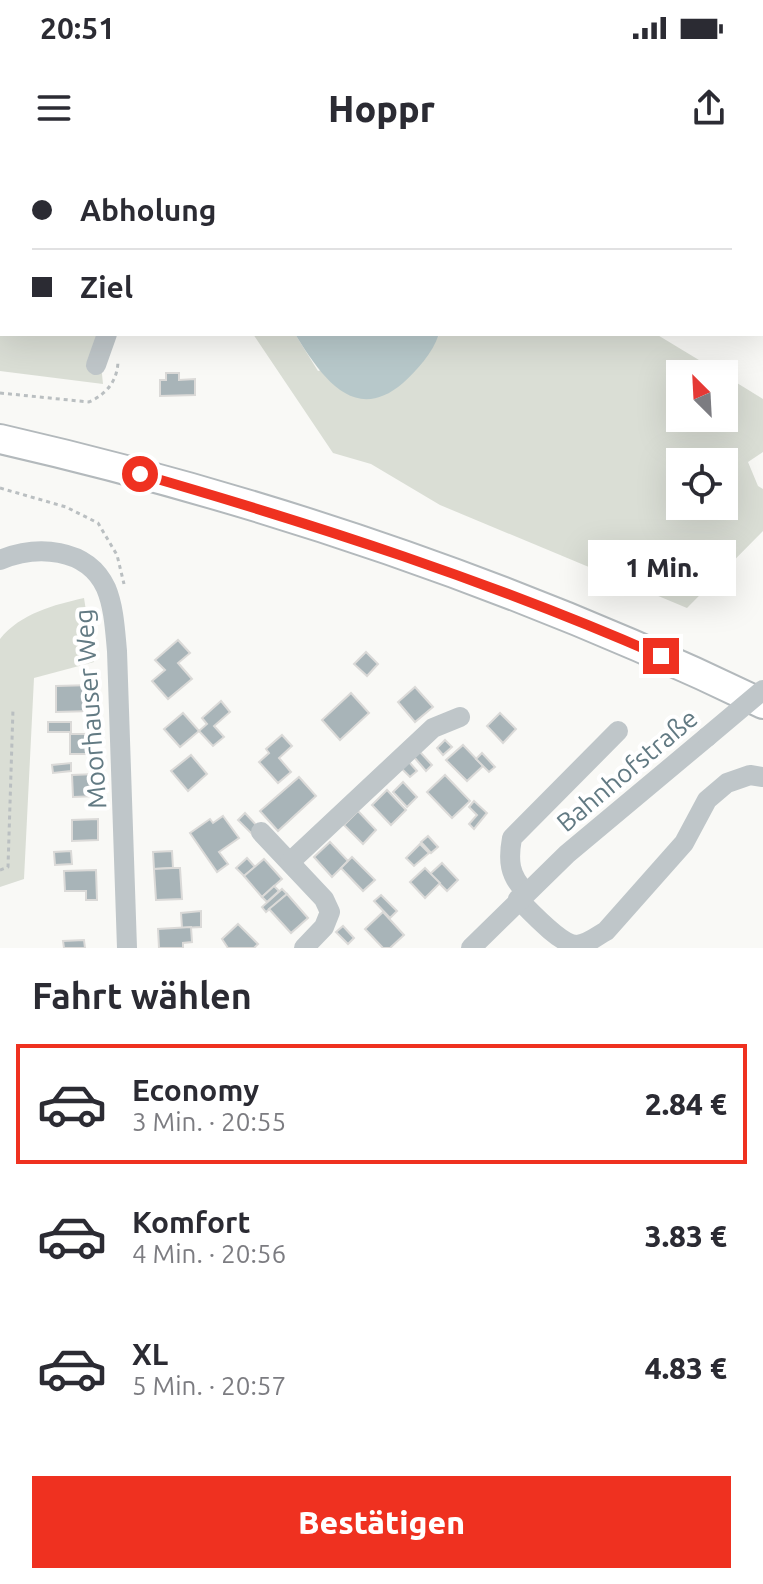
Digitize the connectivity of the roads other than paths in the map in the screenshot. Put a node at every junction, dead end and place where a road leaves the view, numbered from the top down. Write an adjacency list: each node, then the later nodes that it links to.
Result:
1 (106, 336): 2 (street)
2 (96, 365)
3 (0, 439): 6 (highway)
4 (0, 560): 13 (street, Moorhauser Weg)
5 (763, 690): 12 (street, Bahnhofstraße, bridge)
6 (763, 704)
7 (460, 717): 11 (street)
8 (618, 731): 12 (street, Bahnhofstraße)
9 (763, 777): 12 (street, Bahnhofstraße)
10 (261, 832): 11 (street)
11 (290, 862): 14 (street)
12 (522, 896): 15 (street, Bahnhofstraße)
13 (127, 948)
14 (304, 948)
15 (471, 948)

